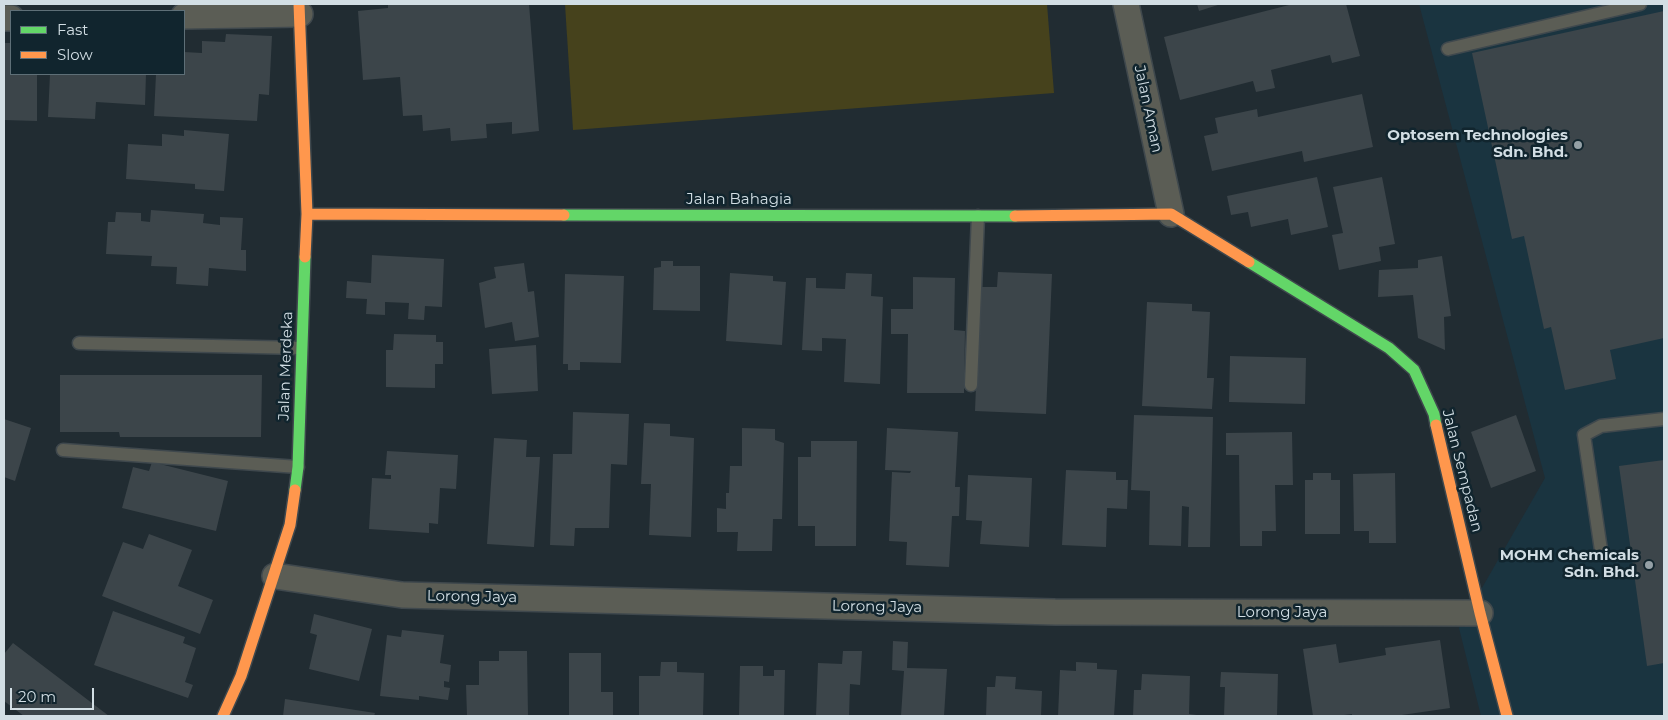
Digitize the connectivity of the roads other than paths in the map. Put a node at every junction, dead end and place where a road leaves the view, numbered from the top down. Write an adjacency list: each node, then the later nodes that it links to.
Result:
1 (1126, 4): 7 (street, Jalan Aman)
2 (1640, 4): 5 (lane)
3 (300, 9): 4 (street); 6 (street, Jalan Merdeka)
4 (185, 16)
5 (1448, 49)
6 (307, 214): 8 (street, Jalan Bahagia); 10 (street, Jalan Merdeka)
7 (1171, 214): 8 (street, Jalan Bahagia); 17 (street, Jalan Sempadan)
8 (978, 216): 11 (lane)
9 (79, 343): 10 (lane)
10 (301, 348): 14 (street, Jalan Merdeka)
11 (971, 385)
12 (1664, 419): 15 (lane)
13 (63, 450): 14 (lane)
14 (298, 467): 16 (street, Jalan Merdeka)
15 (1601, 550)
16 (275, 576): 17 (street, Lorong Jaya); 18 (street, Jalan Merdeka)
17 (1480, 613): 19 (street, Jalan Sempadan)
18 (223, 716)
19 (1507, 716)

